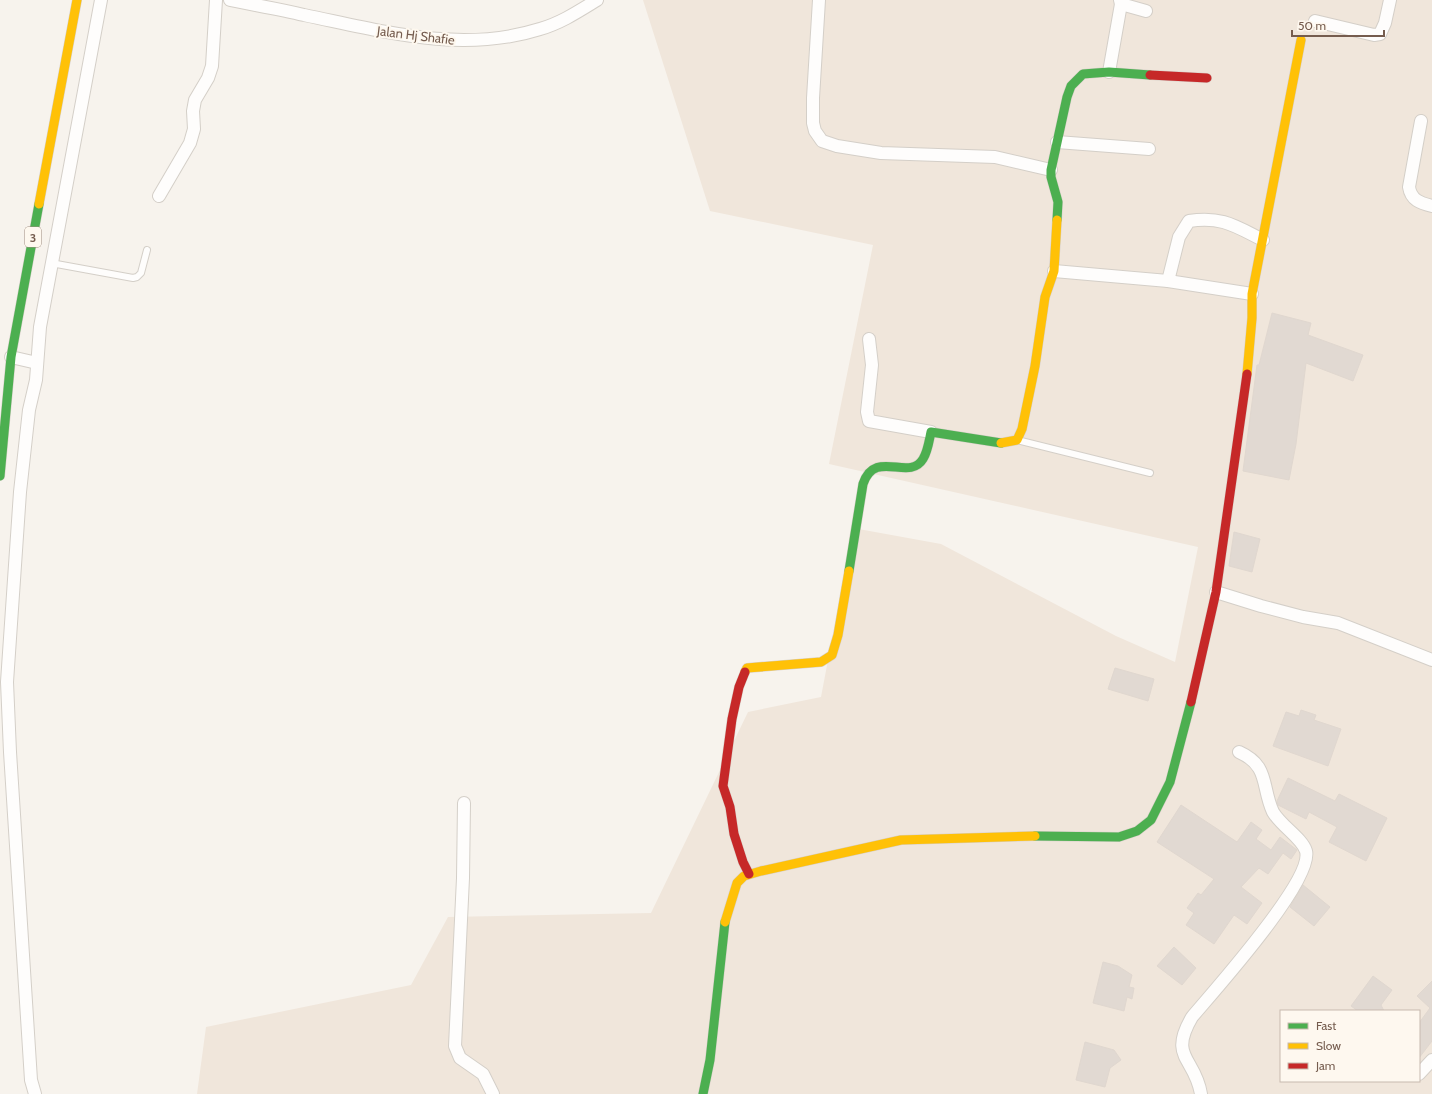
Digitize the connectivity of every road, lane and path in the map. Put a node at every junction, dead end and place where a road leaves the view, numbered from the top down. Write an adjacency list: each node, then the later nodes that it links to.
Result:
1 (77, 0): 27 (main road, 3)
2 (101, 0): 22 (street)
3 (216, 0): 18 (street)
4 (230, 0): 5 (street, Jalan Hj Shafie)
5 (597, 0)
6 (819, 0): 17 (street)
7 (1390, 0): 10 (street)
8 (1120, 2): 9 (street); 12 (street)
9 (1146, 10)
10 (1315, 21)
11 (1301, 40): 20 (main road)
12 (1109, 72): 13 (main road); 15 (main road)
13 (1207, 78)
14 (1421, 121): 19 (street)
15 (1057, 142): 16 (street); 17 (main road)
16 (1149, 149)
17 (1051, 170): 23 (main road)
18 (159, 196)
19 (1432, 206)
20 (1263, 240): 24 (street); 25 (main road)
21 (147, 250): 22 (lane)
22 (51, 263): 28 (street)
23 (1054, 271): 24 (street); 30 (main road)
24 (1168, 281): 25 (street)
25 (1252, 294): 33 (main road)
26 (869, 340): 29 (street)
27 (11, 357): 28 (street); 32 (main road, 3)
28 (37, 363): 40 (street)
29 (931, 432): 30 (main road); 37 (main road)
30 (1017, 440): 31 (lane)
31 (1150, 473)
32 (0, 476)
33 (1216, 592): 34 (street); 37 (main road)
34 (1432, 660)
35 (1239, 752): 43 (street)
36 (464, 803): 41 (street)
37 (749, 874): 42 (main road)
38 (1432, 1060): 39 (street)
39 (1420, 1073)
40 (35, 1094)
41 (493, 1094)
42 (704, 1094)
43 (1201, 1094)

